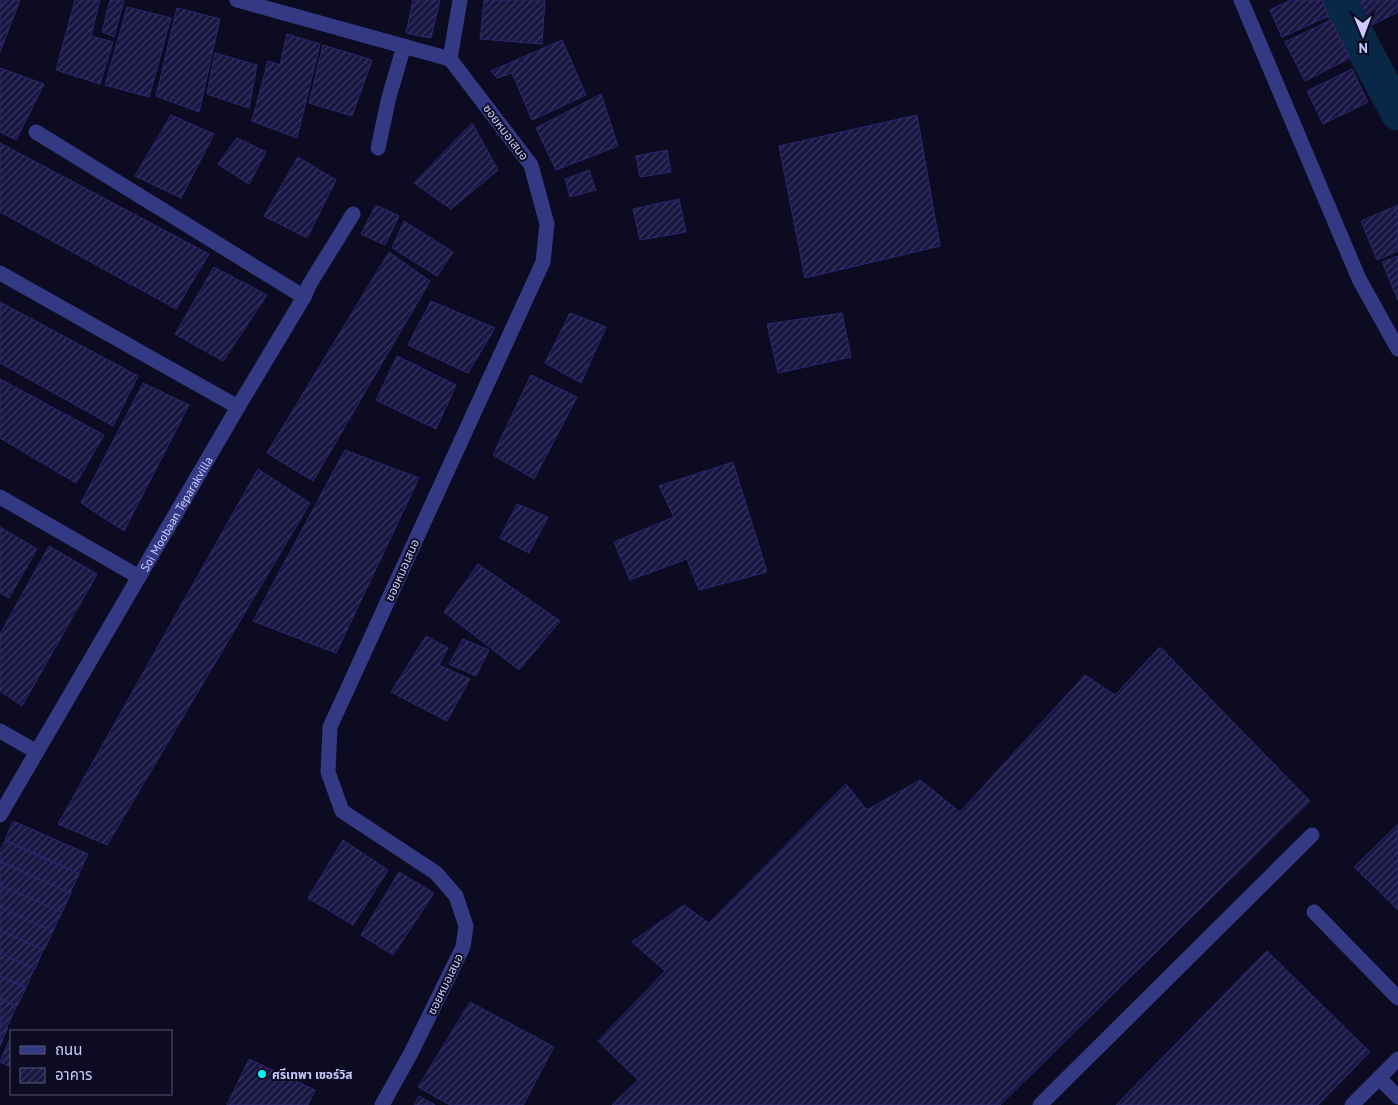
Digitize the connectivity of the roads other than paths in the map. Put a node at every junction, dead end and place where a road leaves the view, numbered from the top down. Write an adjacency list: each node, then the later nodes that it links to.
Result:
1 (237, 0): 4 (street)
2 (460, 0): 5 (street)
3 (1240, 0): 11 (street)
4 (404, 46): 5 (street); 7 (street)
5 (450, 59): 24 (street, ซอยหมอเสนอ)
6 (36, 132): 10 (street)
7 (378, 148)
8 (353, 214): 10 (street, Soi Moobaan Teparakvilla)
9 (0, 273): 12 (street)
10 (304, 297): 12 (street, Soi Moobaan Teparakvilla)
11 (1398, 349)
12 (238, 407): 14 (street, Soi Moobaan Teparakvilla)
13 (0, 497): 14 (street)
14 (139, 577): 16 (street, Soi Moobaan Teparakvilla)
15 (0, 730): 16 (street)
16 (37, 752): 17 (street, Soi Moobaan Teparakvilla)
17 (0, 815)
18 (1312, 835): 25 (street)
19 (1314, 912): 20 (street)
20 (1398, 998)
21 (1398, 1059): 22 (street)
22 (1379, 1078): 23 (street); 26 (street)
23 (1398, 1097)
24 (382, 1105)
25 (1040, 1105)
26 (1352, 1105)

